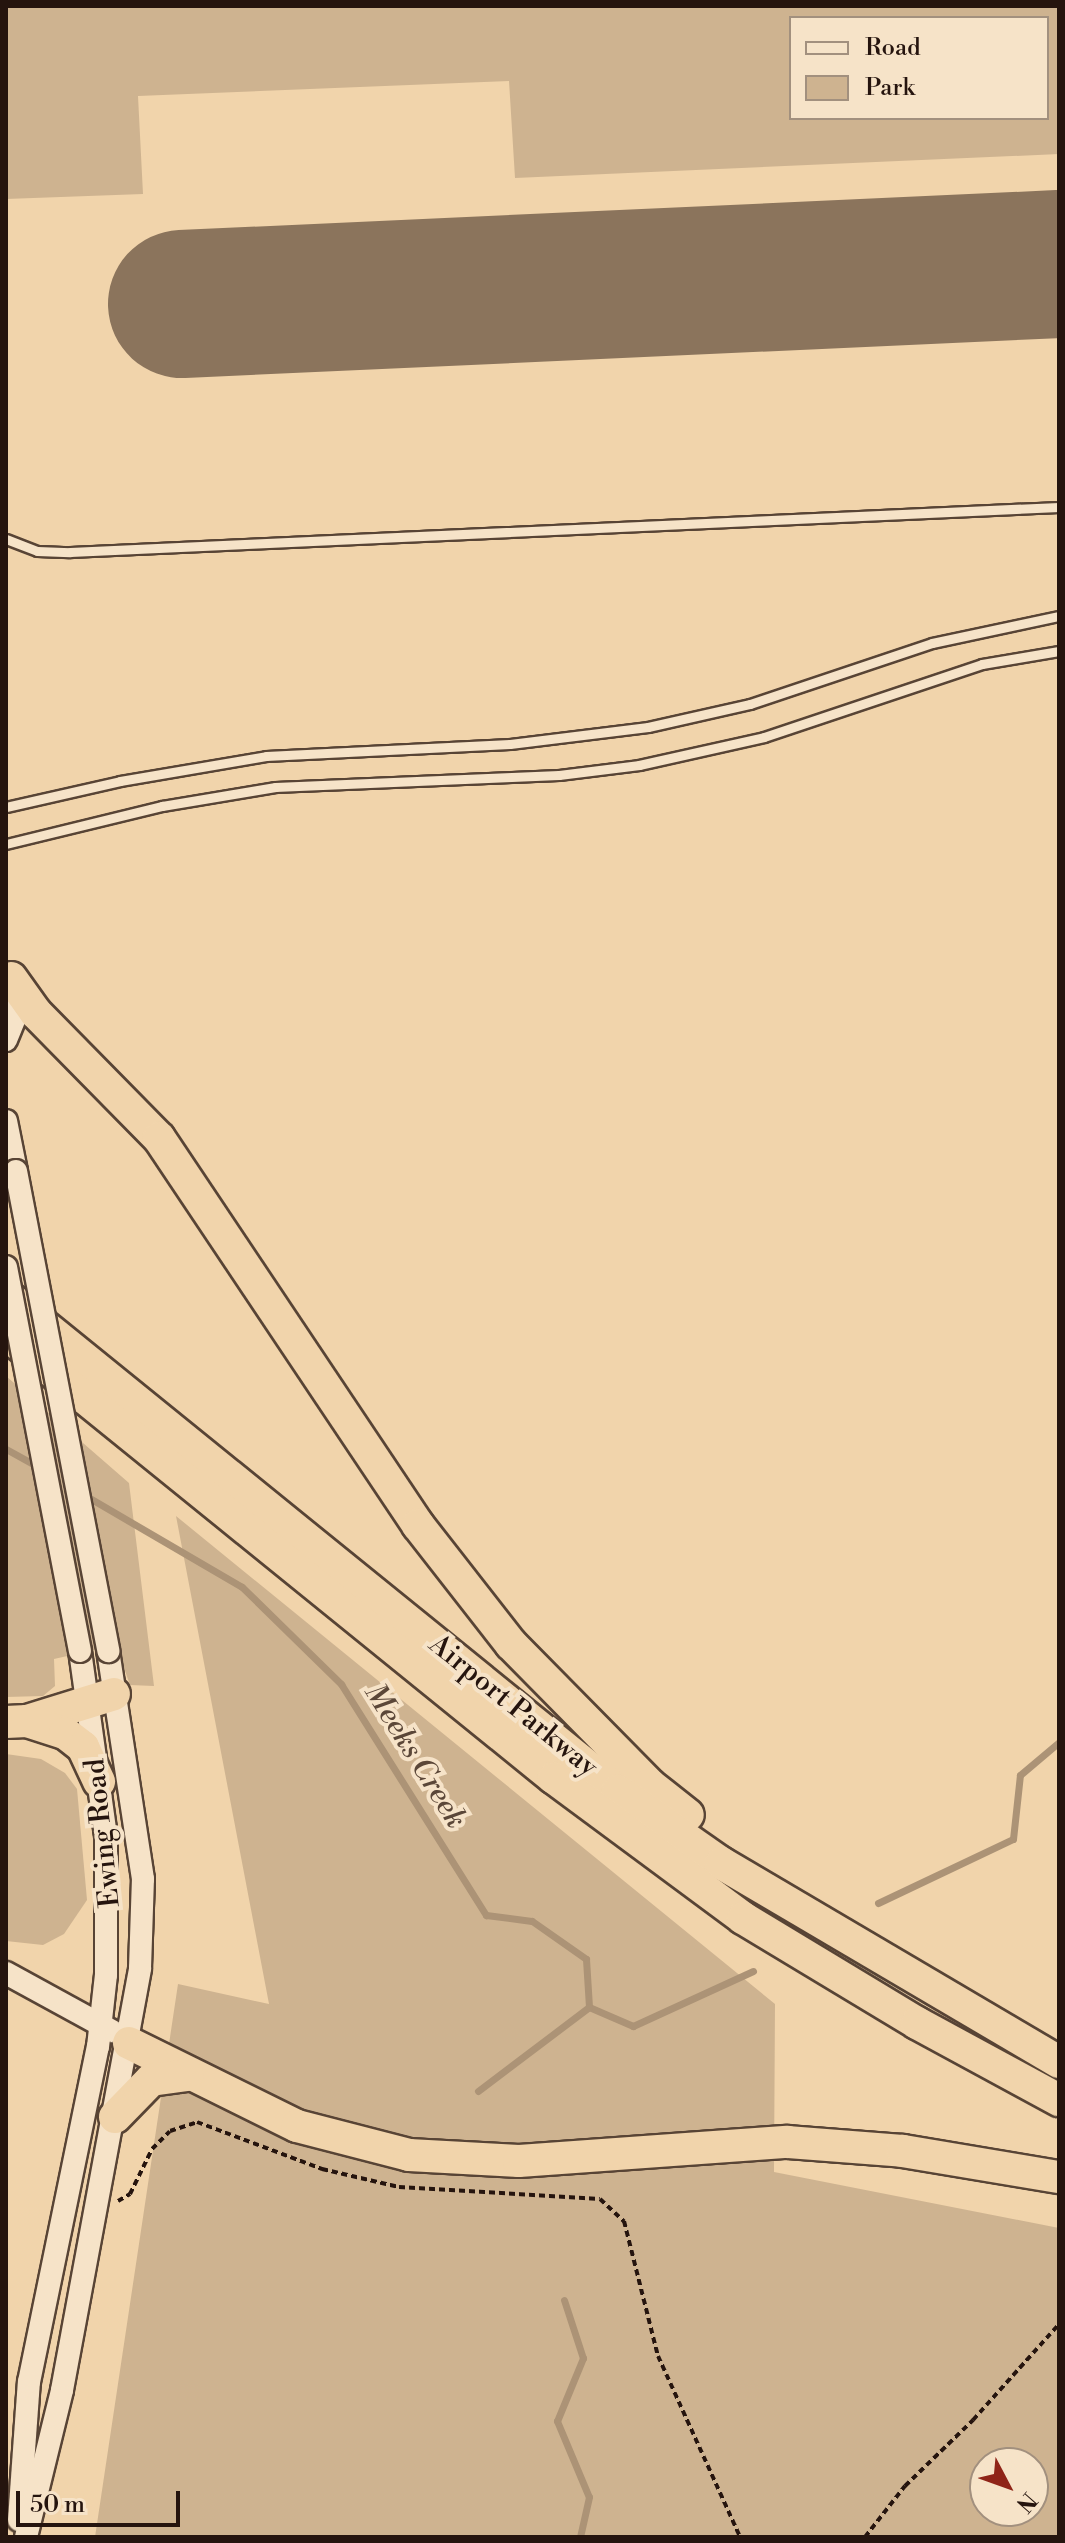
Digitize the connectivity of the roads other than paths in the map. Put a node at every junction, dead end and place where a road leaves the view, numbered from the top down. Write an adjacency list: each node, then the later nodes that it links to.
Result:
1 (1059, 507): 2 (lane)
2 (6, 539)
3 (1059, 616): 5 (lane)
4 (1059, 651): 6 (lane)
5 (6, 807)
6 (6, 844)
7 (9, 973): 8 (street); 16 (highway)
8 (6, 1040)
9 (6, 1121): 13 (street, Ewing Road, bridge)
10 (6, 1267): 13 (street, Ewing Road, bridge)
11 (6, 1295): 16 (highway, Airport Parkway)
12 (6, 1334): 22 (highway, Airport Parkway)
13 (102, 1697): 14 (highway); 15 (street, Ewing Road); 19 (street, Ewing Road)
14 (16, 1722): 15 (highway)
15 (99, 1781): 18 (street, Ewing Road)
16 (845, 1938): 20 (highway, Airport Parkway)
17 (6, 1973): 18 (street)
18 (102, 2024): 19 (street); 25 (street, Ewing Road)
19 (129, 2043): 21 (highway); 23 (street, Ewing Road)
20 (1059, 2062)
21 (188, 2075): 23 (highway); 24 (highway)
22 (1059, 2100)
23 (115, 2117): 26 (street, Ewing Road)
24 (1059, 2177)
25 (18, 2537)
26 (26, 2537)

